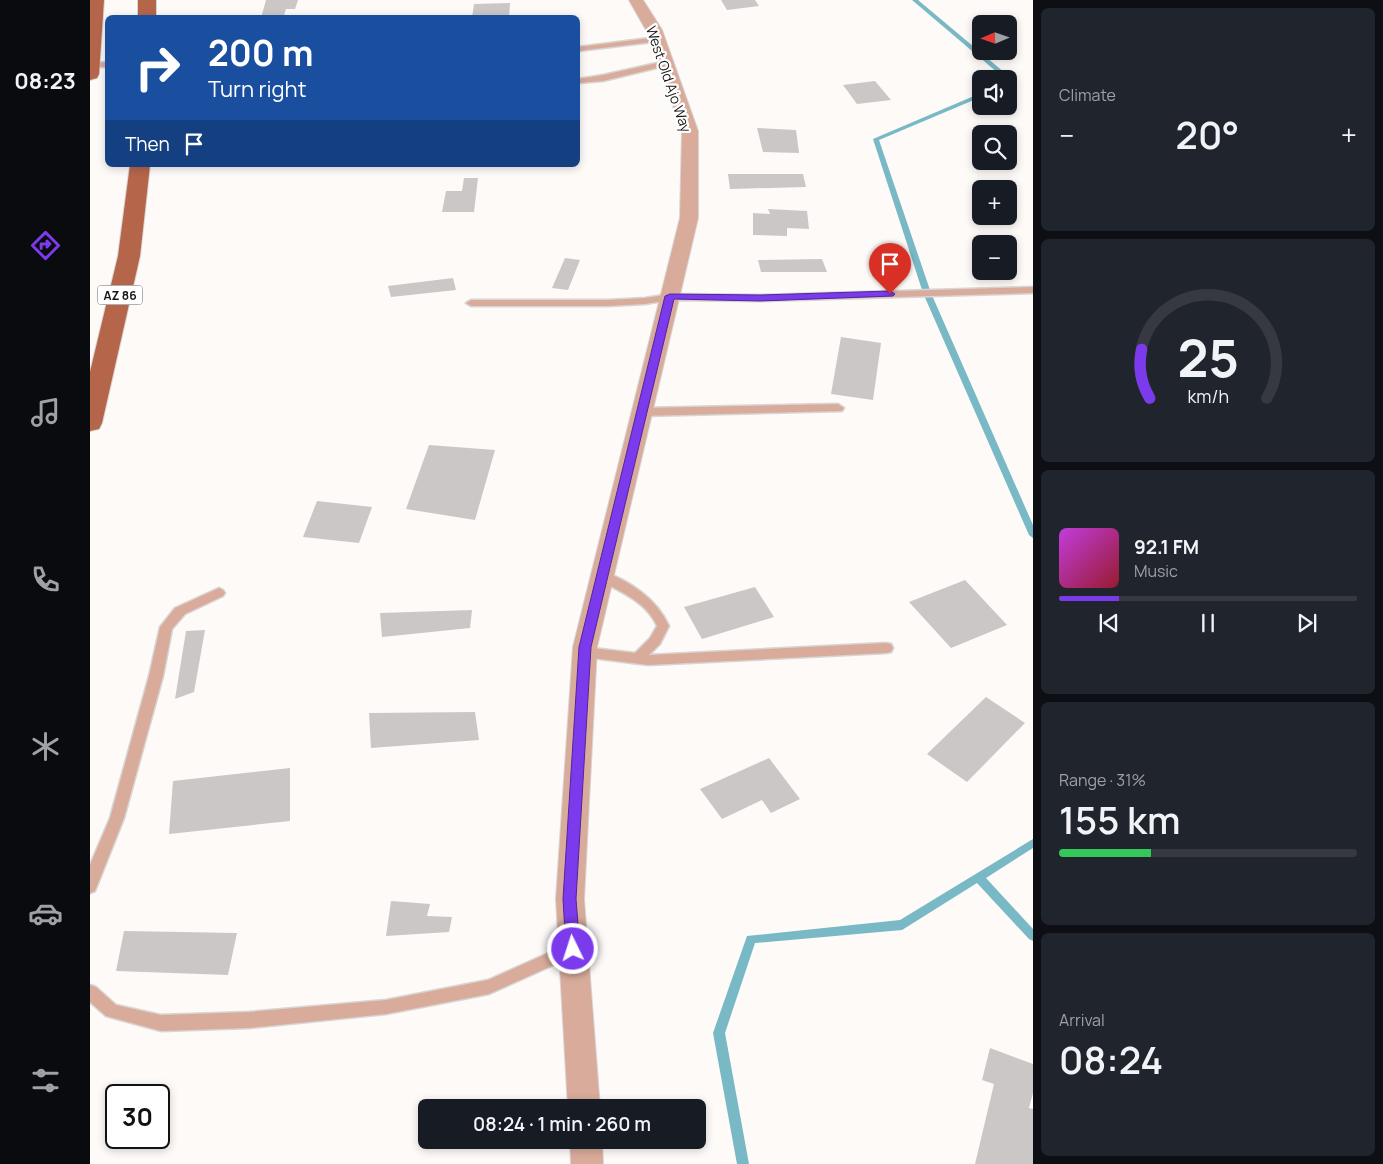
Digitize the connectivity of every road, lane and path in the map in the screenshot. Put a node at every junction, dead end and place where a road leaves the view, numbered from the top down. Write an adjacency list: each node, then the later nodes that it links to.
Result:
1 (95, 0): 8 (main road)
2 (146, 0): 4 (main road)
3 (636, 0): 5 (street, West Old Ajo Way)
4 (147, 15)
5 (658, 39): 6 (lane); 7 (street, West Old Ajo Way)
6 (580, 49)
7 (666, 63): 9 (lane); 12 (street, West Old Ajo Way)
8 (95, 67)
9 (580, 81)
10 (140, 167): 16 (main road, AZ 86)
11 (1033, 290): 12 (lane)
12 (670, 296): 13 (lane); 15 (street, West Old Ajo Way)
13 (471, 303)
14 (838, 408): 15 (lane)
15 (641, 412): 17 (street, West Old Ajo Way)
16 (90, 423)
17 (601, 576): 20 (street, West Old Ajo Way); 21 (lane)
18 (219, 593): 22 (lane)
19 (886, 648): 21 (lane)
20 (584, 652): 21 (lane); 23 (street, West Old Ajo Way)
21 (637, 659)
22 (90, 886)
23 (573, 949): 24 (lane); 25 (street, West Old Ajo Way)
24 (90, 992)
25 (583, 1099)
26 (587, 1149): 27 (street)
27 (588, 1164)

